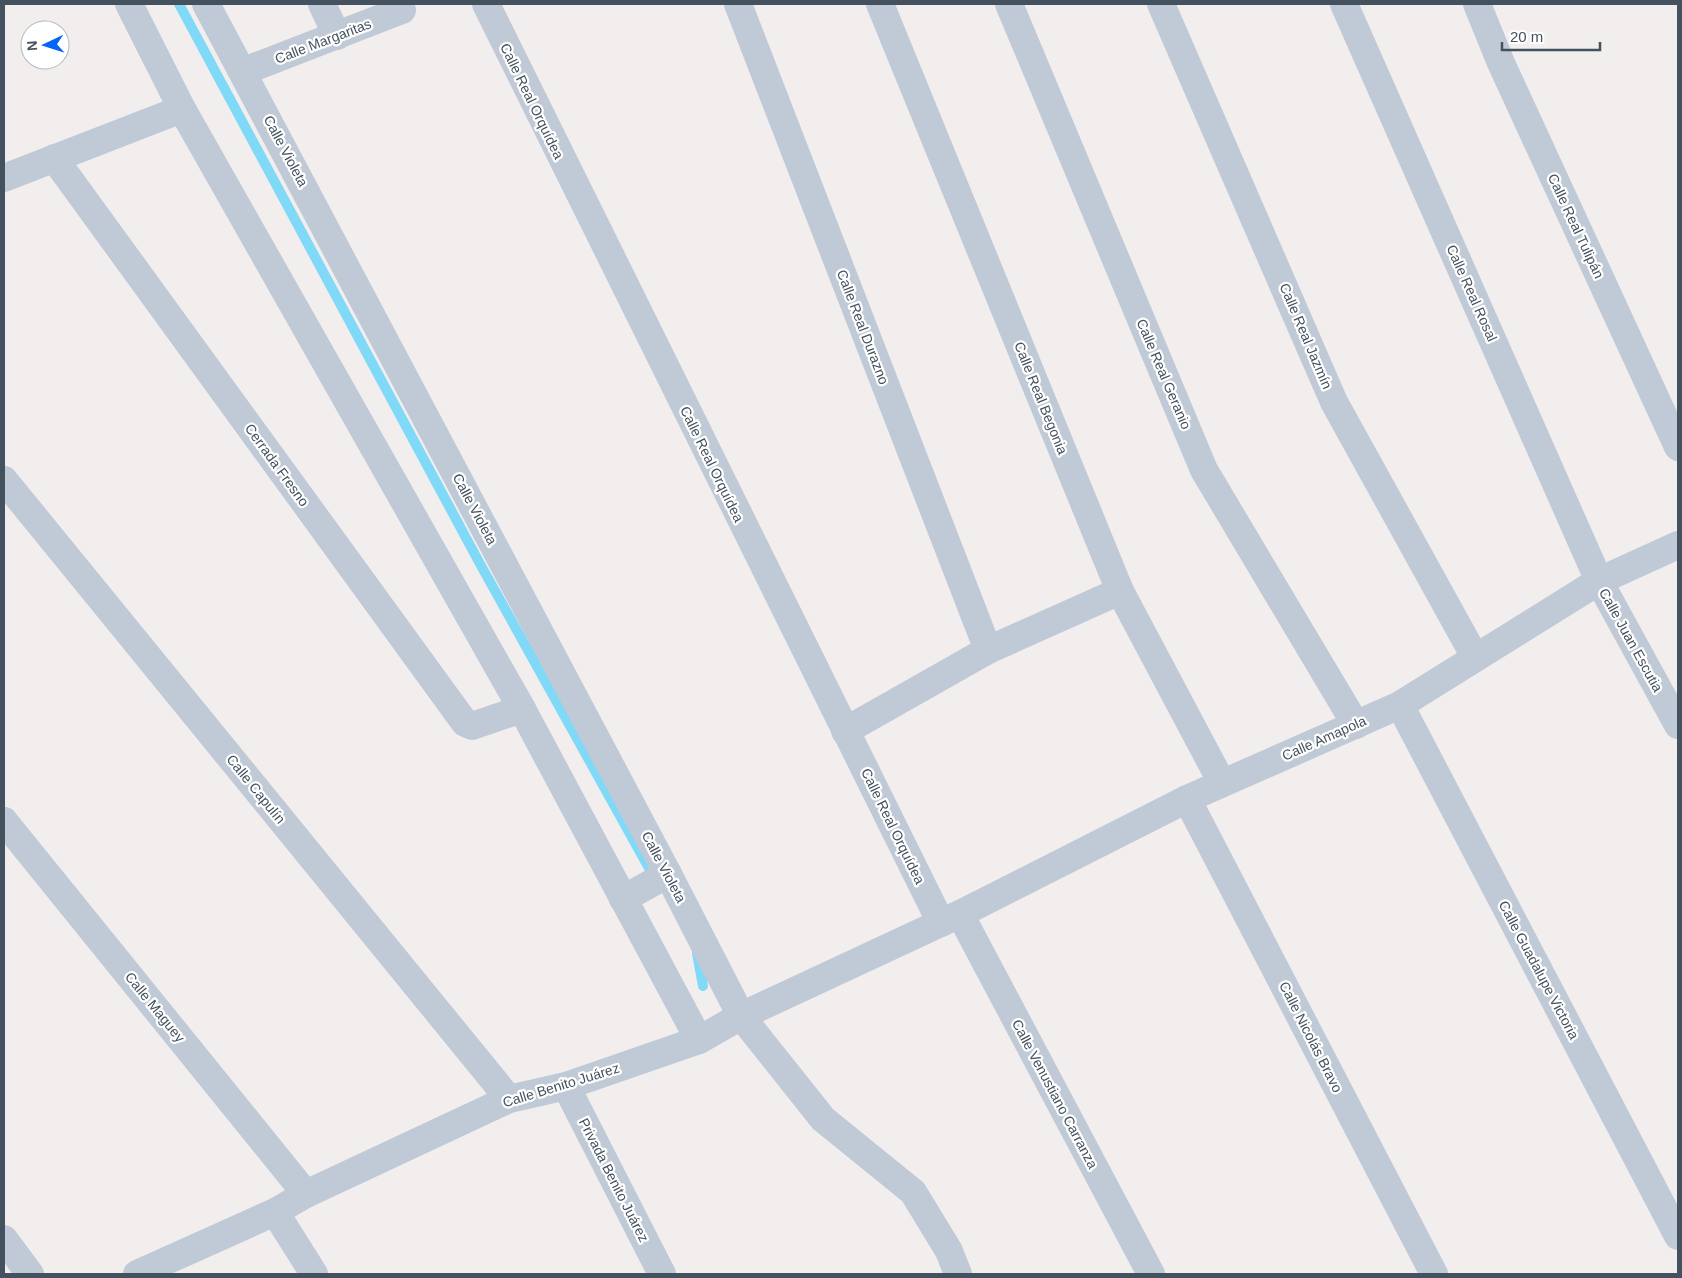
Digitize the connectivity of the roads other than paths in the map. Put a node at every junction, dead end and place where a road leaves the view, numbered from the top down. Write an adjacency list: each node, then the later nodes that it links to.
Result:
1 (129, 4): 14 (street)
2 (206, 4): 13 (street, Calle Violeta)
3 (322, 4): 12 (street)
4 (486, 4): 28 (street, Calle Real Orquídea)
5 (738, 4): 22 (street, Calle Real Durazno)
6 (880, 4): 21 (street, Calle Real Begonia)
7 (1009, 4): 26 (street, Calle Real Geranio)
8 (1161, 4): 23 (street, Calle Real Jazmín)
9 (1344, 4): 20 (street, Calle Real Rosal)
10 (1477, 4): 17 (street, Calle Real Tulipán)
11 (402, 10): 12 (street, Calle Margaritas)
12 (337, 36): 13 (street, Calle Margaritas)
13 (244, 71): 32 (street, Calle Violeta)
14 (182, 109): 15 (street); 25 (street)
15 (54, 158): 16 (street); 25 (street, Cerrada Fresno)
16 (4, 178)
17 (1678, 448)
18 (4, 480): 38 (street, Calle Capulín)
19 (1678, 545): 20 (street, Calle Amapola)
20 (1599, 581): 23 (street, Calle Amapola); 27 (street, Calle Juan Escutia)
21 (1120, 591): 22 (street); 29 (street, Calle Real Begonia)
22 (988, 650): 28 (street)
23 (1475, 657): 24 (street, Calle Amapola)
24 (1400, 705): 26 (street, Calle Amapola); 41 (street, Calle Guadalupe Victoria)
25 (522, 709): 33 (street)
26 (1356, 724): 29 (street, Calle Amapola)
27 (1678, 725)
28 (845, 731): 34 (street, Calle Real Orquídea)
29 (1222, 784): 30 (street, Calle Amapola)
30 (1187, 799): 34 (street, Calle Amapola); 49 (street, Calle Nicolás Bravo)
31 (8, 836): 39 (street, Calle Maguey)
32 (664, 877): 33 (street); 35 (street, Calle Violeta)
33 (629, 896): 36 (street)
34 (950, 919): 35 (street, Calle Benito Juárez); 48 (street, Calle Venustiano Carranza)
35 (741, 1016): 36 (street, Calle Benito Juárez); 47 (street, Calle Violeta)
36 (699, 1040): 37 (street, Calle Benito Juárez)
37 (566, 1086): 38 (street, Calle Benito Juárez); 46 (street, Privada Benito Juárez)
38 (509, 1099): 39 (street, Calle Benito Juárez)
39 (306, 1194): 40 (street, Calle Benito Juárez)
40 (275, 1212): 44 (street, Calle Benito Juárez); 45 (street)
41 (1678, 1236)
42 (4, 1239): 43 (street)
43 (30, 1274)
44 (137, 1274)
45 (314, 1274)
46 (662, 1274)
47 (958, 1274)
48 (1150, 1274)
49 (1434, 1274)

